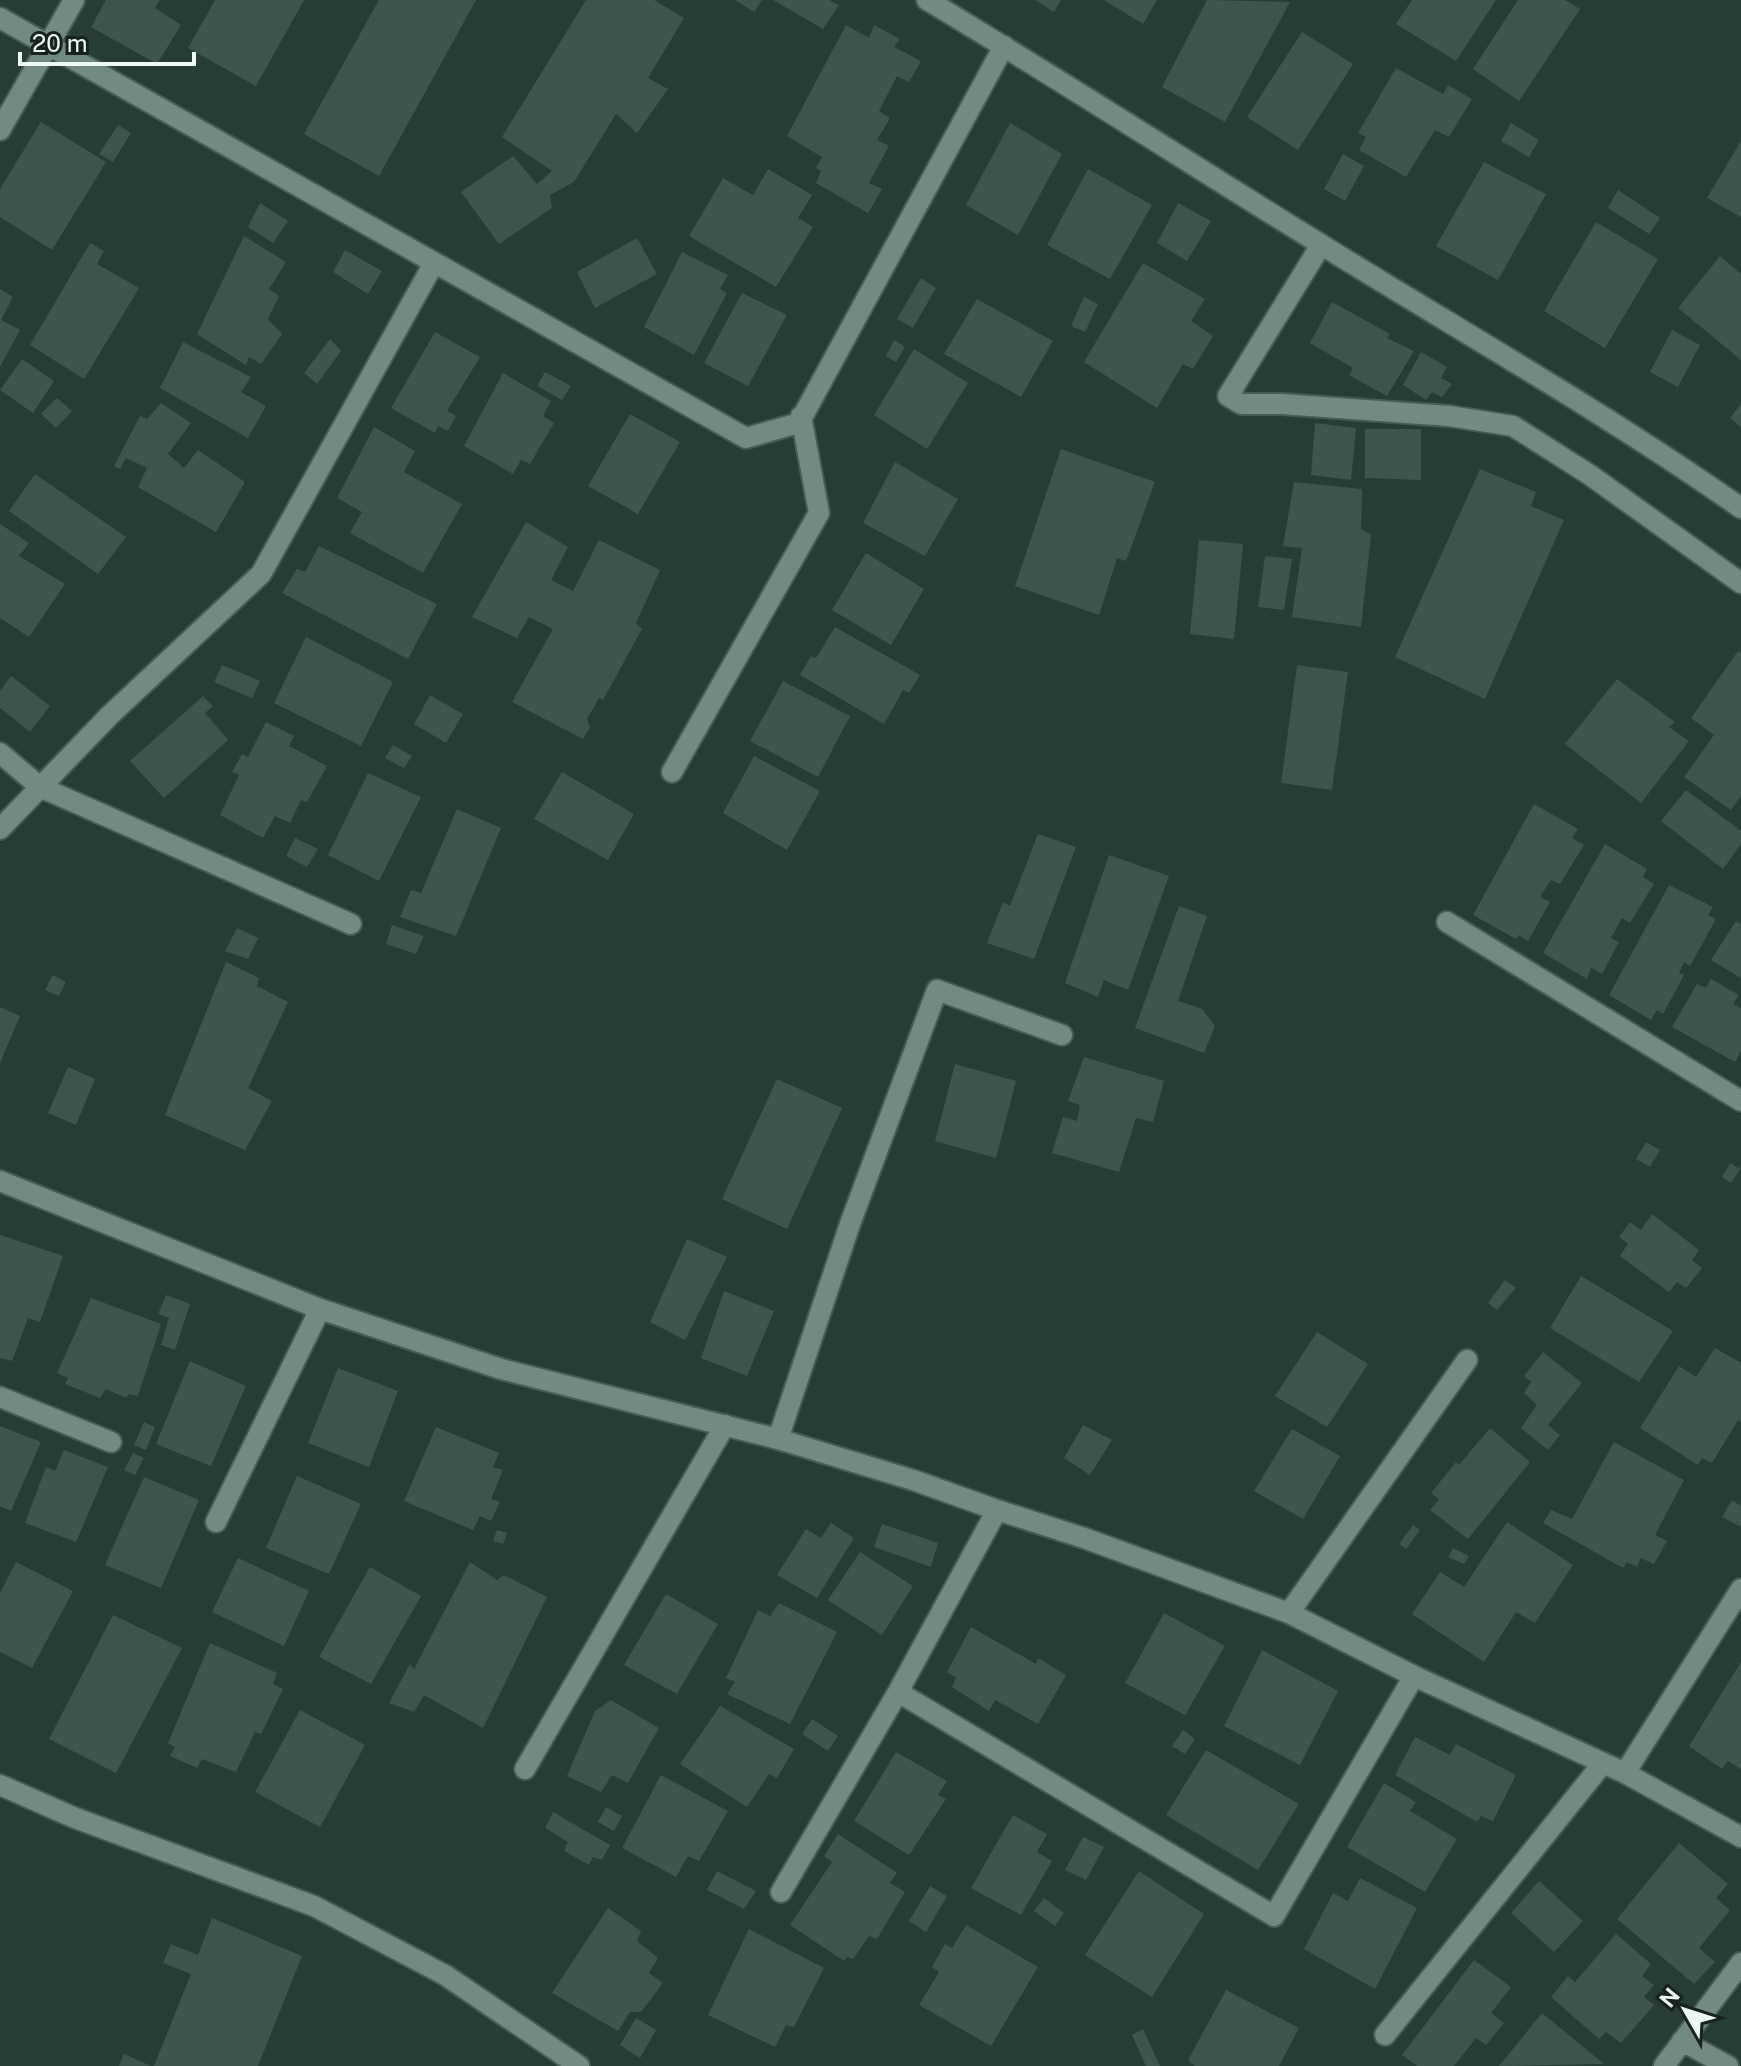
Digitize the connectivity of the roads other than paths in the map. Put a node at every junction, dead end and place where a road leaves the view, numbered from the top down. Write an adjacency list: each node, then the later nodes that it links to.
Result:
1 (74, 0): 4 (street)
2 (927, 0): 5 (street)
3 (0, 18): 4 (street)
4 (49, 45): 6 (street); 8 (street)
5 (1004, 46): 7 (street); 9 (street)
6 (0, 130)
7 (1321, 245): 10 (street); 11 (street)
8 (434, 263): 9 (street); 14 (street)
9 (801, 416): 13 (street)
10 (1741, 508)
11 (1741, 583)
12 (0, 753): 14 (street)
13 (672, 772)
14 (40, 787): 15 (street); 17 (street)
15 (0, 829)
16 (1447, 922): 19 (street)
17 (351, 924)
18 (1062, 1035): 25 (street)
19 (1741, 1101)
20 (0, 1181): 21 (street)
21 (320, 1309): 24 (street); 28 (street)
22 (1467, 1360): 30 (street)
23 (0, 1397): 26 (street)
24 (725, 1425): 25 (street); 34 (street)
25 (778, 1439): 27 (street)
26 (111, 1442)
27 (997, 1510): 30 (street); 32 (street)
28 (216, 1522)
29 (1741, 1589): 35 (street)
30 (1289, 1613): 31 (street)
31 (1414, 1676): 32 (street); 33 (street)
32 (898, 1692): 38 (street)
33 (1603, 1763): 35 (street); 40 (street)
34 (525, 1769)
35 (1625, 1773): 37 (street)
36 (0, 1785): 42 (street)
37 (1741, 1837)
38 (781, 1892)
39 (1741, 1963): 41 (street)
40 (1385, 2035)
41 (1682, 2041): 43 (street); 44 (street)
42 (579, 2066)
43 (1664, 2066)
44 (1728, 2066)

